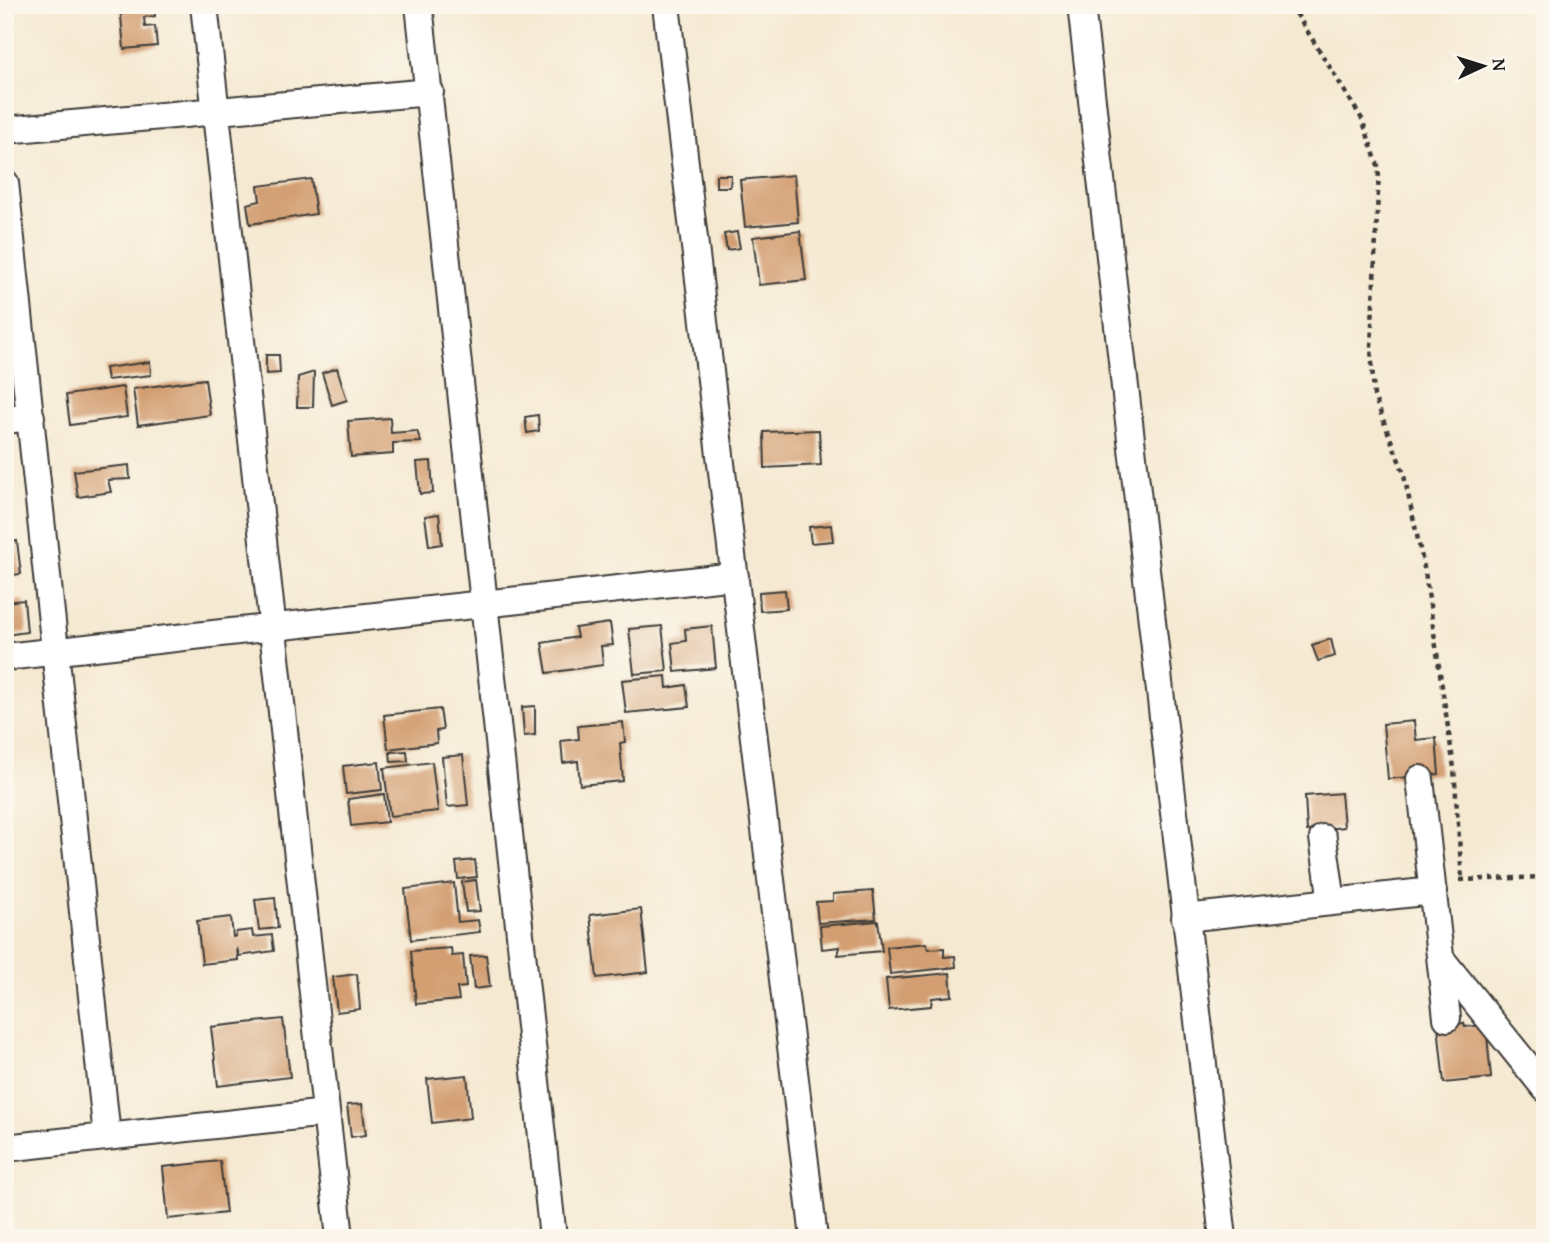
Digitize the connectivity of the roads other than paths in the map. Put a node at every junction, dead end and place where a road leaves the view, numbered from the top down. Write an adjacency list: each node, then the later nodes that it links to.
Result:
1 (204, 5): 6 (street)
2 (419, 5): 5 (street)
3 (666, 5): 10 (street)
4 (1081, 5): 19 (street)
5 (430, 92): 6 (street); 11 (street)
6 (216, 111): 7 (street); 12 (street)
7 (5, 130)
8 (5, 183): 9 (street)
9 (18, 419): 13 (street)
10 (735, 576): 11 (street); 28 (street)
11 (485, 603): 12 (street); 27 (street)
12 (272, 627): 13 (street); 23 (street)
13 (57, 651): 14 (street); 24 (street)
14 (5, 657)
15 (1420, 779): 17 (street)
16 (1323, 838): 18 (street)
17 (1433, 891): 18 (street); 20 (street)
18 (1332, 902): 19 (street)
19 (1185, 918): 29 (street)
20 (1441, 959): 21 (street); 22 (street)
21 (1447, 1018)
22 (1545, 1088)
23 (326, 1113): 24 (street); 26 (street)
24 (107, 1136): 25 (street)
25 (5, 1148)
26 (340, 1238)
27 (553, 1238)
28 (814, 1238)
29 (1223, 1238)

